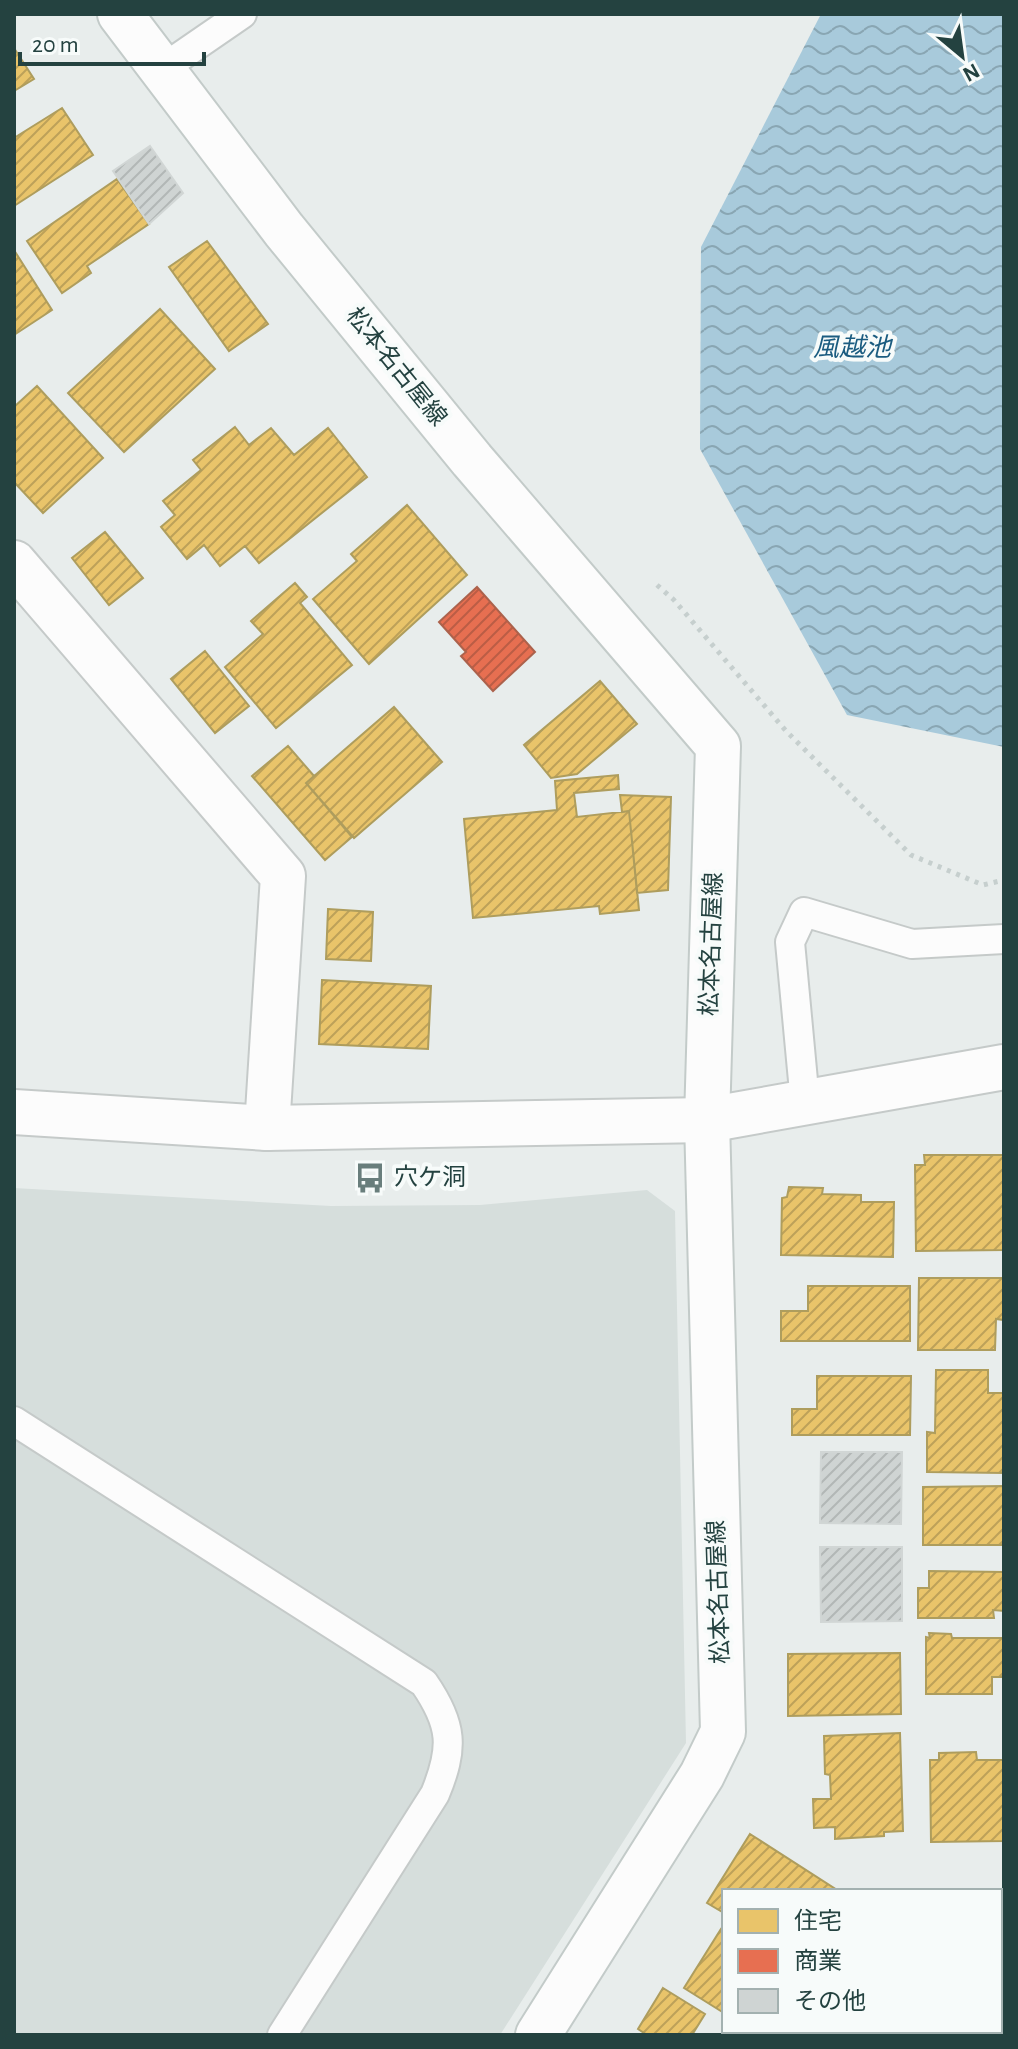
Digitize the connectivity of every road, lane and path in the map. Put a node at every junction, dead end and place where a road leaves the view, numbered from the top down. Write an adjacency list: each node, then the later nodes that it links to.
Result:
1 (120, 14): 3 (main road, 松本名古屋線)
2 (242, 14): 3 (lane)
3 (162, 69): 11 (main road, 松本名古屋線)
4 (14, 563): 12 (main road)
5 (652, 581): 6 (path)
6 (1004, 880)
7 (1004, 939): 9 (lane)
8 (1004, 1067): 9 (main road)
9 (805, 1102): 11 (main road)
10 (14, 1112): 12 (main road)
11 (707, 1120): 12 (main road); 15 (main road, 松本名古屋線)
12 (267, 1128)
13 (14, 1421): 14 (lane)
14 (282, 2035)
15 (538, 2035)

